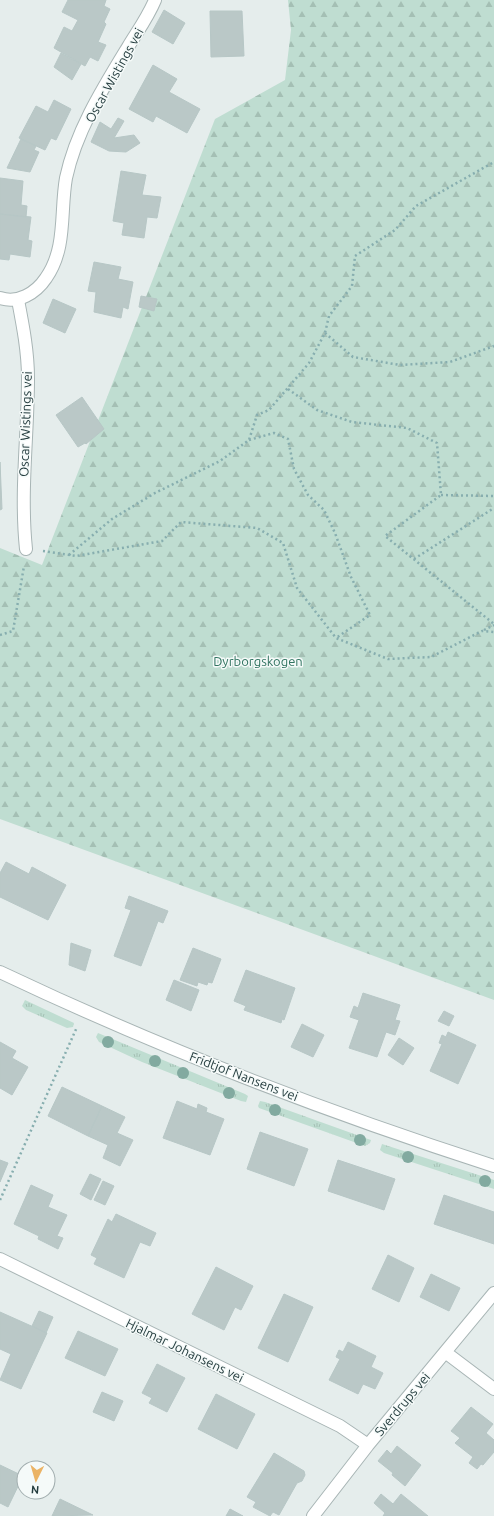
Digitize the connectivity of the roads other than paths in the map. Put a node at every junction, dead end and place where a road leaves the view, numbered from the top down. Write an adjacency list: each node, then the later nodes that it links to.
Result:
1 (155, 0): 3 (street, Oscar Wistings vei)
2 (0, 298): 3 (street)
3 (18, 300): 4 (street, Oscar Wistings vei)
4 (26, 549)
5 (0, 972): 6 (street, Fridtjof Nansens vei)
6 (494, 1166)
7 (0, 1259): 11 (street, Hjalmar Johansens vei)
8 (494, 1293): 9 (street, Sverdrups vei)
9 (445, 1352): 10 (street); 11 (street, Sverdrups vei)
10 (494, 1389)
11 (368, 1445): 12 (street, Sverdrups vei)
12 (313, 1516)

